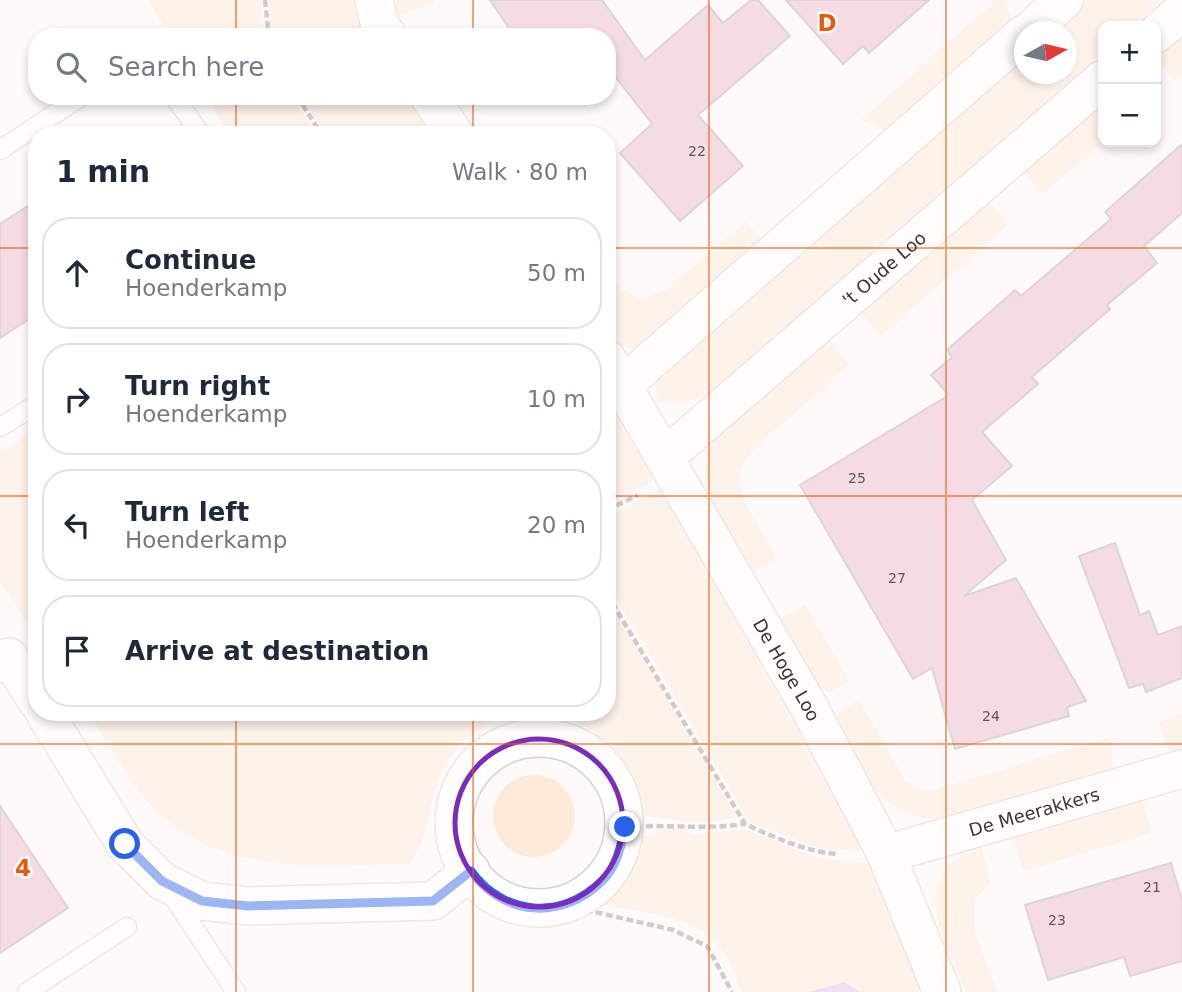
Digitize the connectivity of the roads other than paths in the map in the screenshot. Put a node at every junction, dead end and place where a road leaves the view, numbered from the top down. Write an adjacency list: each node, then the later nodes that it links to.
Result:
1 (374, 0): 5 (street)
2 (1064, 0): 4 (street)
3 (1182, 11): 6 (street)
4 (1040, 21)
5 (382, 28)
6 (1161, 30)
7 (1014, 43): 17 (street)
8 (1098, 83): 20 (street, 't Oude Loo)
9 (68, 105): 12 (lane)
10 (180, 105): 13 (lane)
11 (435, 105): 14 (street)
12 (36, 126)
13 (195, 126)
14 (449, 126)
15 (28, 132): 16 (lane)
16 (0, 150)
17 (616, 372): 20 (street, De Hoge Loo)
18 (28, 410): 19 (lane)
19 (0, 427)
20 (665, 457): 25 (street, De Hoge Loo)
21 (3, 655): 22 (street)
22 (28, 689)
23 (50, 721): 27 (street)
24 (1182, 769): 25 (street, De Meerakkers)
25 (886, 854): 31 (street, De Hoge Loo)
26 (471, 871): 26 (street); 27 (street)
27 (162, 881): 30 (lane)
28 (127, 927): 29 (lane)
29 (27, 992)
30 (236, 992)
31 (942, 992)

